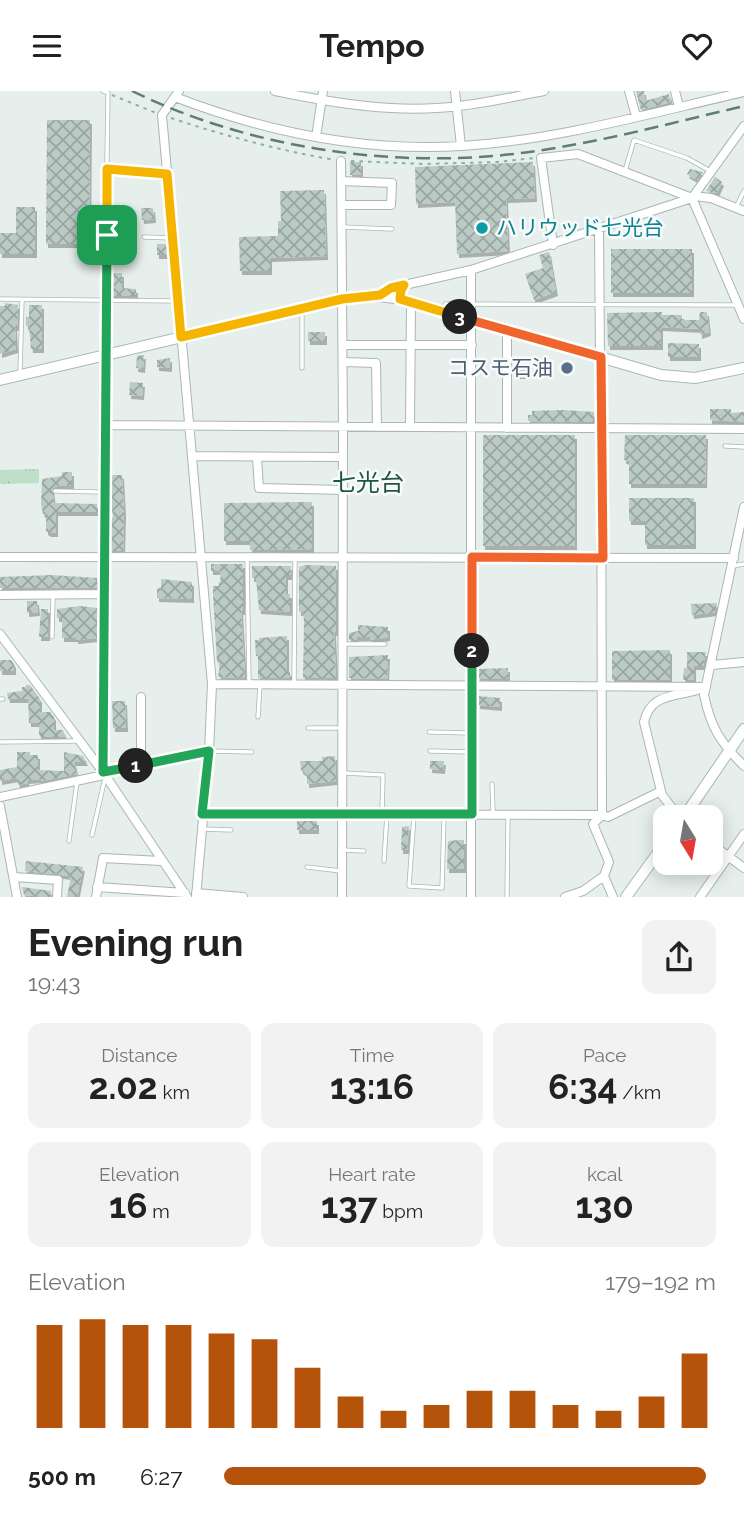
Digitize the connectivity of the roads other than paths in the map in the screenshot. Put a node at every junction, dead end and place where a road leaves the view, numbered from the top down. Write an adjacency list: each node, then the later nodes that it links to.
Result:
1 (275, 91): 11 (street)
2 (323, 91): 11 (street)
3 (455, 91): 12 (street)
4 (544, 91): 12 (street)
5 (629, 91): 14 (street)
6 (675, 91): 13 (street)
7 (105, 92): 20 (lane)
8 (744, 92): 10 (street)
9 (177, 94): 16 (street); 23 (street)
10 (726, 94): 13 (street)
11 (322, 101): 12 (street); 16 (street)
12 (457, 107): 18 (street)
13 (679, 107): 14 (street)
14 (636, 116): 18 (street)
15 (744, 126): 17 (street)
16 (316, 137): 18 (street)
17 (740, 142): 22 (street)
18 (461, 146)
19 (341, 161): 24 (street)
20 (107, 169): 23 (lane); 41 (lane)
21 (625, 171): 22 (lane); 26 (street); 34 (street)
22 (713, 172): 26 (street)
23 (167, 174): 33 (street)
24 (341, 181): 27 (street); 27 (street)
25 (744, 191): 28 (lane)
26 (693, 197): 28 (street); 31 (street); 47 (street)
27 (342, 205): 29 (street)
28 (740, 209)
29 (342, 227): 30 (lane); 39 (street)
30 (392, 229)
31 (599, 230): 34 (street); 46 (street)
32 (144, 237): 33 (lane)
33 (172, 238): 43 (street)
34 (553, 245): 35 (street)
35 (471, 271): 36 (street); 44 (street)
36 (404, 285): 37 (street); 42 (street)
37 (380, 295): 39 (street); 42 (street)
38 (0, 299): 40 (lane)
39 (342, 299): 48 (street); 54 (street)
40 (22, 300): 41 (lane); 61 (lane)
41 (106, 300): 43 (lane); 56 (lane)
42 (405, 300): 50 (street); 53 (street)
43 (177, 301): 52 (street)
44 (471, 303): 45 (lane); 46 (lane); 50 (street)
45 (445, 304)
46 (599, 305): 47 (lane); 57 (street)
47 (737, 305): 49 (street)
48 (302, 309): 52 (street); 59 (lane)
49 (744, 319)
50 (471, 321): 51 (street); 55 (street)
51 (507, 331): 57 (street); 69 (street)
52 (181, 337): 56 (street); 64 (street)
53 (410, 344): 54 (street); 55 (street); 67 (street)
54 (343, 345): 58 (street)
55 (471, 345): 68 (street)
56 (104, 355): 61 (street); 63 (street)
57 (600, 357): 60 (street); 70 (street)
58 (343, 362): 65 (street); 66 (street)
59 (302, 368)
60 (744, 368)
61 (20, 375): 62 (street)
62 (0, 380)
63 (104, 425): 64 (street); 79 (street)
64 (190, 427): 65 (street); 74 (street)
65 (343, 427): 66 (street); 75 (street)
66 (377, 427): 67 (street)
67 (410, 427): 68 (street)
68 (472, 428): 69 (street); 87 (street)
69 (508, 428): 70 (street)
70 (603, 428): 71 (street); 88 (street)
71 (744, 429)
72 (725, 446): 73 (lane)
73 (744, 447)
74 (192, 456): 76 (street); 83 (street)
75 (343, 457): 76 (street); 77 (street)
76 (257, 458): 77 (street)
77 (343, 490): 86 (street)
78 (55, 491): 79 (lane)
79 (104, 492): 81 (street)
80 (744, 507): 89 (street)
81 (104, 556): 82 (street); 83 (street); 92 (street)
82 (0, 557)
83 (201, 557): 84 (street); 100 (street)
84 (247, 557): 85 (street); 101 (lane)
85 (295, 557): 86 (street); 103 (lane)
86 (342, 557): 87 (street); 96 (street)
87 (472, 557): 88 (street); 105 (street)
88 (603, 558): 89 (street); 106 (street)
89 (733, 562): 90 (lane); 99 (street)
90 (744, 564)
91 (53, 594): 92 (street); 93 (street); 95 (lane)
92 (104, 594): 125 (street)
93 (0, 595)
94 (0, 633): 116 (street)
95 (52, 637)
96 (342, 644): 97 (lane); 104 (street)
97 (385, 644)
98 (744, 662): 99 (street)
99 (712, 665): 107 (street)
100 (212, 684): 101 (street); 117 (street)
101 (249, 685): 102 (street)
102 (260, 685): 103 (street); 109 (lane)
103 (295, 685): 104 (street)
104 (342, 685): 105 (street); 111 (street)
105 (472, 685): 106 (street); 114 (street)
106 (602, 685): 107 (street); 141 (street)
107 (706, 687): 121 (street); 128 (street)
108 (141, 697): 122 (street)
109 (258, 717)
110 (308, 728): 111 (lane)
111 (342, 728): 124 (street)
112 (744, 729): 121 (street)
113 (429, 733): 114 (lane)
114 (472, 733): 120 (street)
115 (0, 741): 116 (lane)
116 (80, 741): 125 (street)
117 (209, 751): 119 (lane); 122 (street); 133 (street)
118 (430, 751): 120 (lane)
119 (252, 752)
120 (472, 752): 138 (street)
121 (730, 752): 123 (street); 131 (street)
122 (141, 765): 125 (street)
123 (744, 766)
124 (343, 773): 134 (street); 135 (lane)
125 (104, 774): 126 (street); 145 (lane); 153 (street)
126 (78, 780): 129 (street); 146 (lane)
127 (492, 784): 139 (lane)
128 (661, 791): 130 (street); 141 (street)
129 (0, 797)
130 (672, 805)
131 (690, 805)
132 (0, 806): 151 (street)
133 (202, 814): 134 (street); 142 (street)
134 (344, 814): 135 (street); 147 (street)
135 (385, 814): 136 (street); 154 (lane)
136 (414, 814): 137 (street); 137 (lane)
137 (444, 814): 138 (street)
138 (472, 814): 139 (street); 168 (street)
139 (493, 814): 140 (street)
140 (508, 814): 141 (street); 169 (lane)
141 (602, 815): 160 (street)
142 (201, 828): 143 (lane); 163 (street)
143 (231, 830)
144 (744, 834): 150 (street)
145 (92, 835)
146 (69, 841)
147 (343, 851): 148 (lane); 158 (street)
148 (364, 851)
149 (723, 853): 150 (street)
150 (728, 857): 157 (street); 173 (street)
151 (10, 859): 155 (street); 159 (street)
152 (653, 860): 172 (street)
153 (161, 861): 161 (street); 162 (street)
154 (384, 861)
155 (0, 862)
156 (307, 867): 158 (lane)
157 (744, 868)
158 (343, 871): 167 (street)
159 (14, 877): 164 (street); 165 (street)
160 (604, 877): 170 (street); 171 (street)
161 (97, 892): 162 (street)
162 (186, 895)
163 (196, 895): 166 (street)
164 (17, 897)
165 (57, 897)
166 (243, 897)
167 (342, 897)
168 (471, 897)
169 (507, 897)
170 (565, 897)
171 (612, 897)
172 (626, 897)
173 (700, 897)

